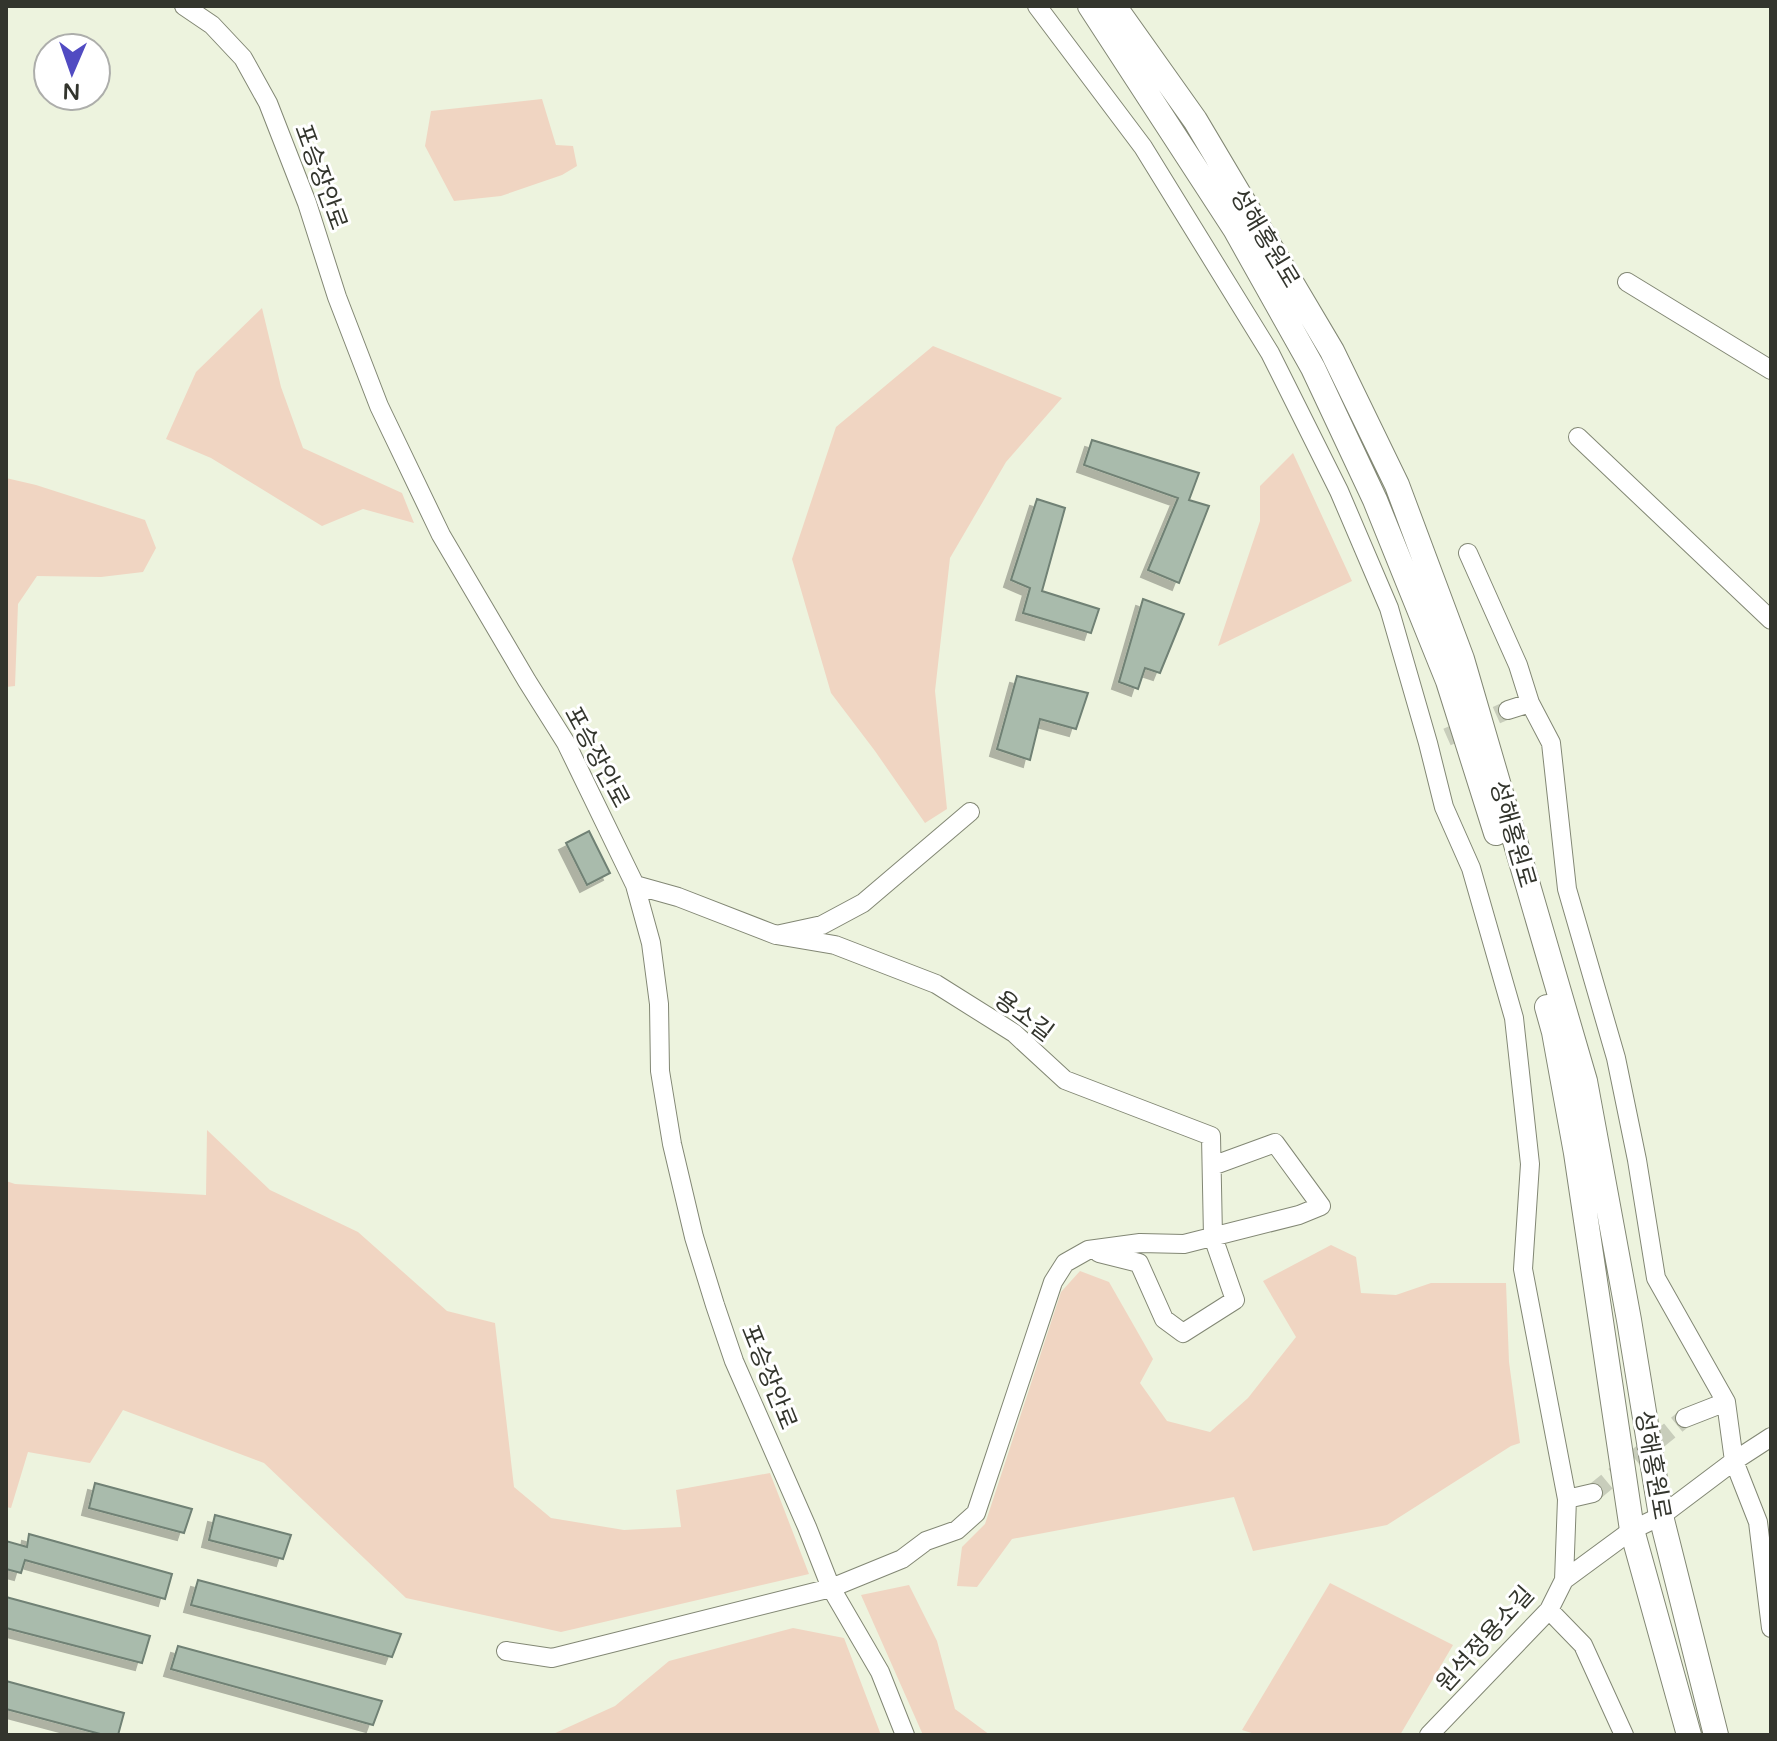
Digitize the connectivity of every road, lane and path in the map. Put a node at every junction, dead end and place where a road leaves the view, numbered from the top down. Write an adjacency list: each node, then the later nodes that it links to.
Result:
1 (184, 6): 15 (street, 포승장안로)
2 (1037, 6): 13 (street)
3 (1090, 6): 27 (main road, 성해홍원로)
4 (1114, 6): 26 (main road, 성해홍원로)
5 (1627, 282): 6 (street)
6 (1771, 370)
7 (1578, 437): 9 (street)
8 (1468, 553): 10 (street)
9 (1771, 620)
10 (1530, 703): 11 (street); 20 (street)
11 (1508, 710)
12 (1447, 737): 13 (street)
13 (1428, 743): 25 (street)
14 (970, 812): 16 (street)
15 (635, 885): 16 (street, 용소길); 29 (street, 포승장안로)
16 (776, 935): 17 (street, 용소길)
17 (1212, 1166): 18 (street, 용소길); 18 (street)
18 (1213, 1237): 19 (street); 19 (street, 용소길)
19 (1088, 1250): 29 (street)
20 (1726, 1402): 21 (street); 23 (street)
21 (1685, 1418)
22 (1771, 1437): 23 (street, 원석정용소길)
23 (1734, 1461): 26 (street, 원석정용소길); 31 (street)
24 (1593, 1493): 25 (street)
25 (1567, 1499): 28 (street)
26 (1661, 1516): 27 (street, 원석정용소길); 37 (main road, 성해홍원로)
27 (1632, 1530): 28 (street, 원석정용소길); 36 (main road, 성해홍원로)
28 (1564, 1580): 30 (street, 원석정용소길)
29 (831, 1588): 32 (street); 33 (street, 포승장안로)
30 (1549, 1610): 34 (street, 원석정용소길); 35 (street)
31 (1771, 1628)
32 (506, 1651)
33 (905, 1735)
34 (1429, 1735)
35 (1624, 1735)
36 (1689, 1735)
37 (1716, 1735)

